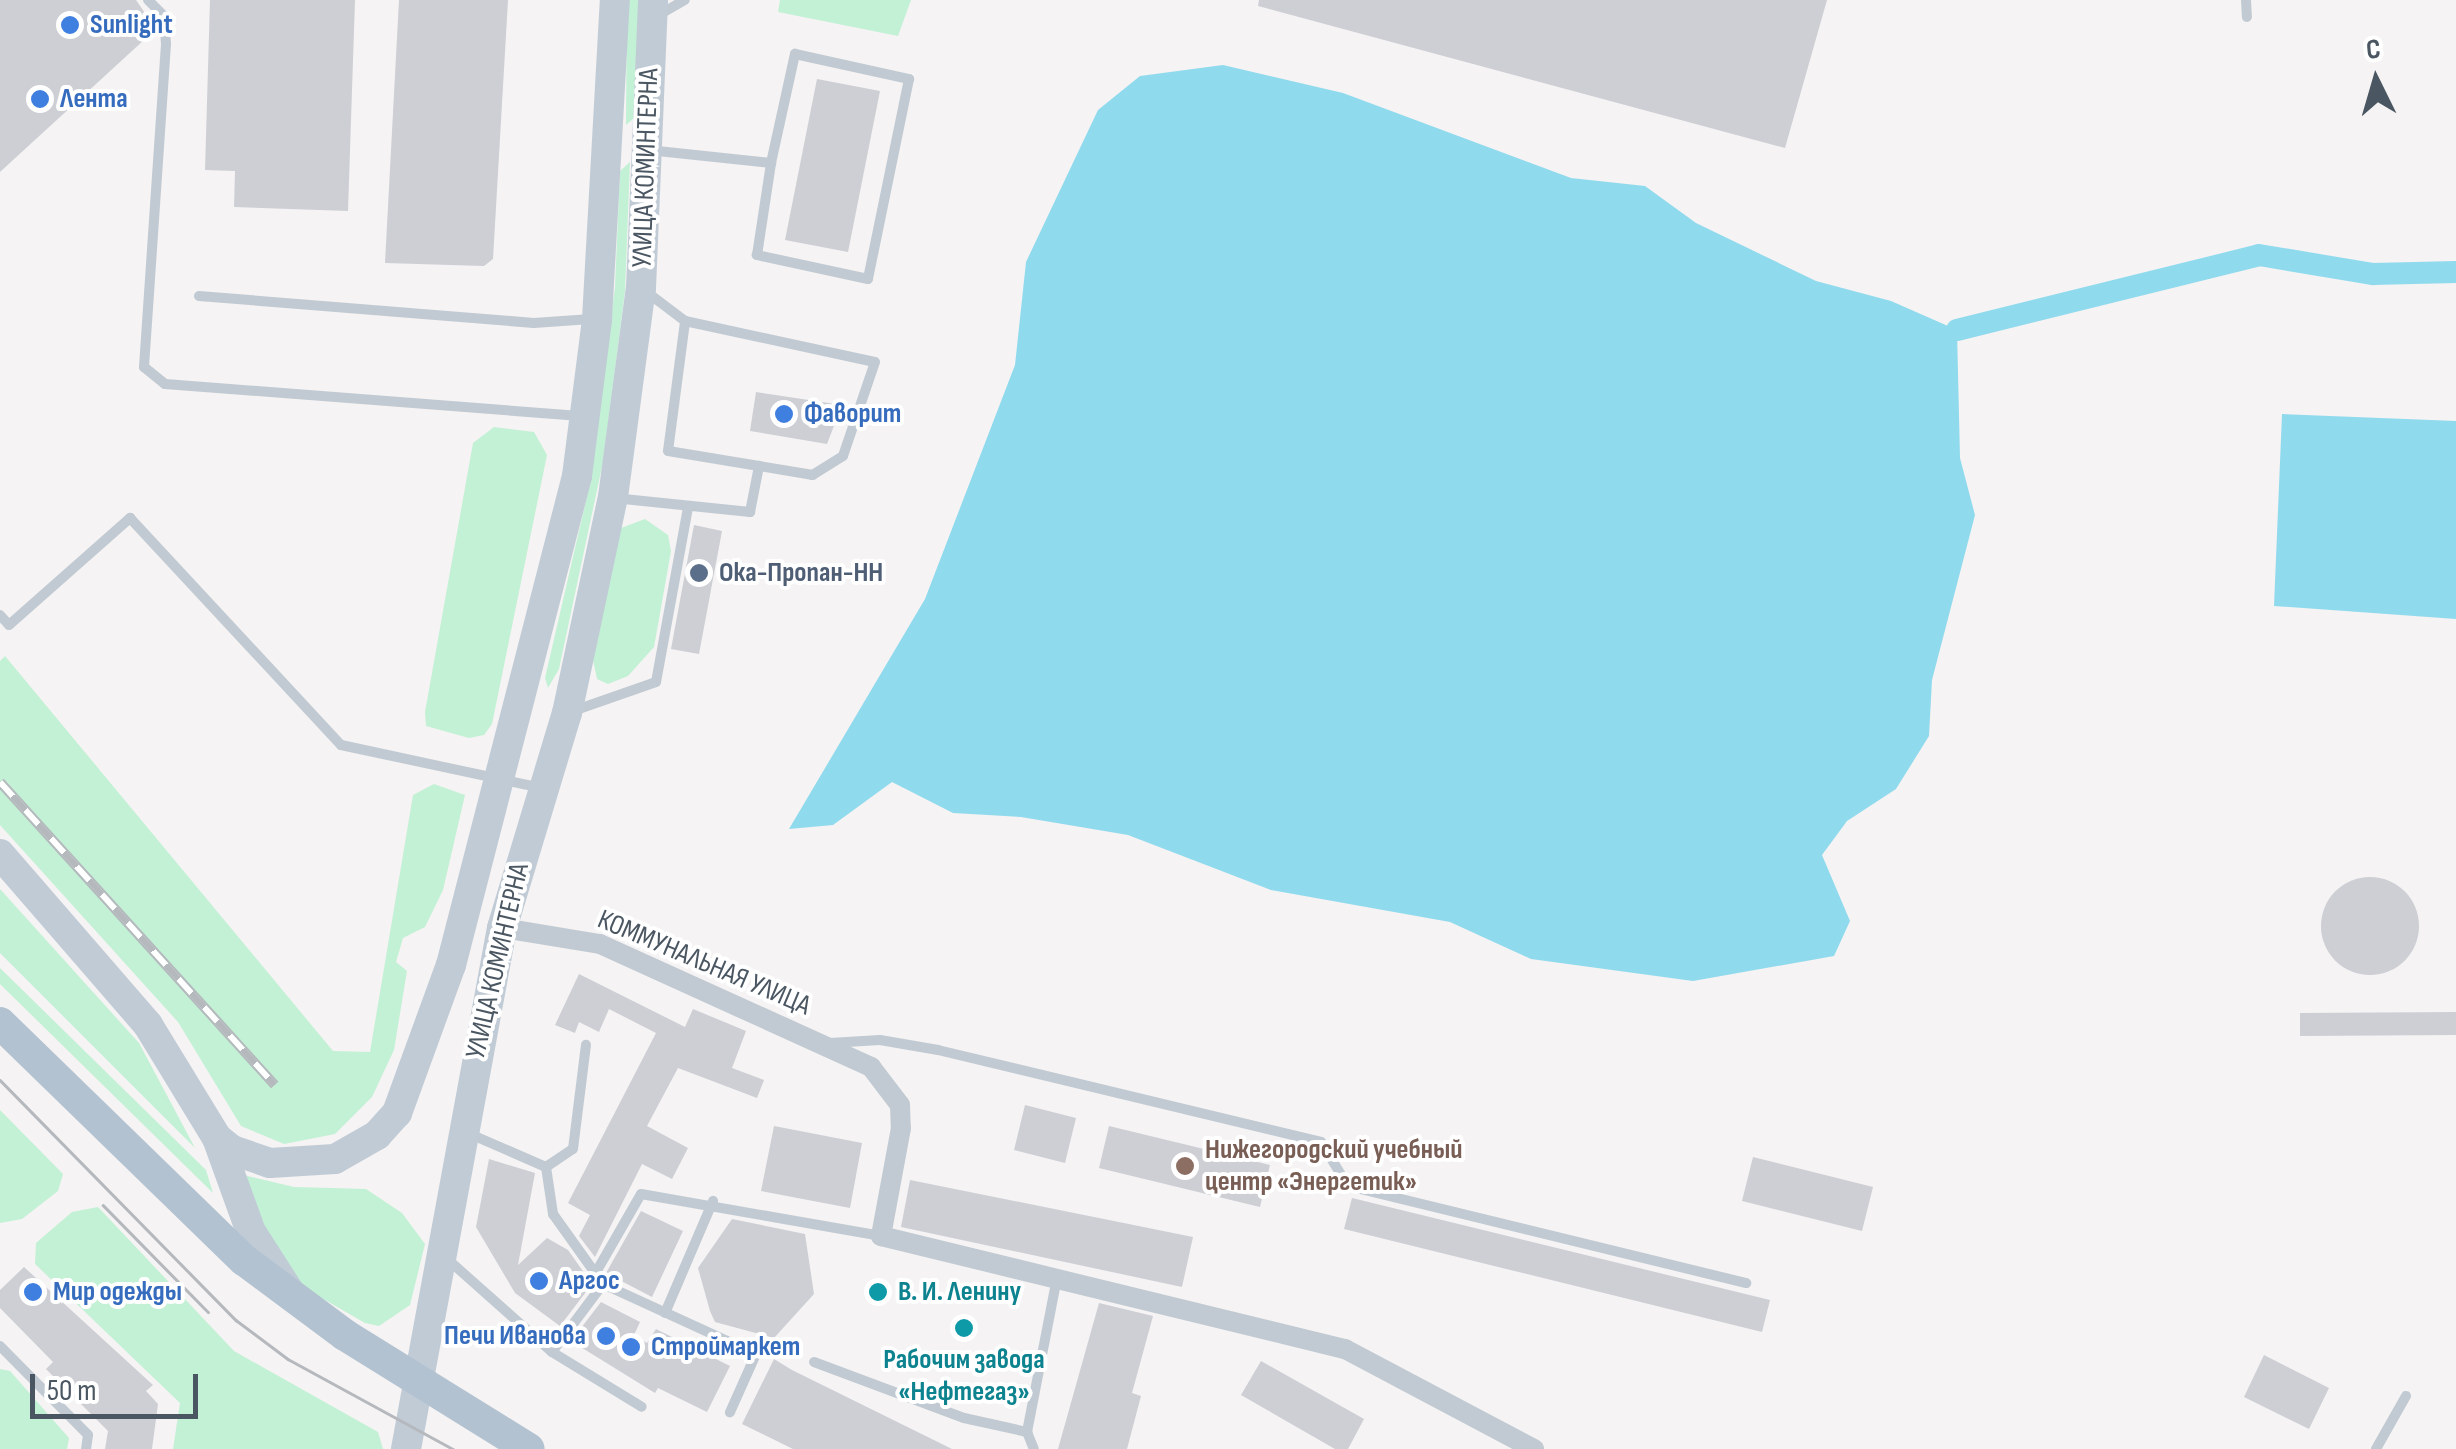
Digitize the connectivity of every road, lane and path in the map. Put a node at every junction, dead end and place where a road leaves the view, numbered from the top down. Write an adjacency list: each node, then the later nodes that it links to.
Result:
1 (148, 0): 14 (lane)
2 (615, 0): 7 (main road, УЛИЦА КОМИНТЕРНА)
3 (685, 0): 5 (lane)
4 (2246, 0): 6 (lane)
5 (653, 10): 8 (main road, УЛИЦА КОМИНТЕРНА)
6 (2247, 17)
7 (609, 148): 8 (main road); 12 (main road, УЛИЦА КОМИНТЕРНА)
8 (647, 150): 9 (lane); 10 (main road, УЛИЦА КОМИНТЕРНА)
9 (771, 163): 9 (lane)
10 (641, 288): 13 (lane); 16 (main road, УЛИЦА КОМИНТЕРНА)
11 (200, 296): 12 (lane)
12 (597, 319): 14 (main road, УЛИЦА КОМИНТЕРНА)
13 (685, 321): 15 (lane); 15 (lane)
14 (586, 417): 20 (main road, УЛИЦА КОМИНТЕРНА)
15 (759, 466): 17 (lane)
16 (614, 498): 17 (lane); 19 (main road, УЛИЦА КОМИНТЕРНА)
17 (688, 507): 19 (lane)
18 (0, 615): 20 (lane)
19 (567, 713): 21 (main road, УЛИЦА КОМИНТЕРНА)
20 (500, 778): 21 (lane); 28 (main road, УЛИЦА КОМИНТЕРНА)
21 (542, 788): 23 (main road, УЛИЦА КОМИНТЕРНА)
22 (1, 855): 28 (main road)
23 (502, 928): 25 (street, КОММУНАЛЬНАЯ УЛИЦА); 27 (main road, УЛИЦА КОМИНТЕРНА)
24 (0, 1024): 37 (main road)
25 (825, 1044): 31 (street, КОММУНАЛЬНАЯ УЛИЦА); 35 (lane)
26 (586, 1045): 29 (lane)
27 (460, 1129): 29 (lane); 32 (main road, УЛИЦА КОМИНТЕРНА)
28 (217, 1138): 37 (main road)
29 (546, 1167): 33 (lane)
30 (713, 1201): 31 (lane); 33 (lane); 38 (lane)
31 (881, 1236): 34 (street)
32 (440, 1253): 40 (lane); 42 (main road, УЛИЦА КОМИНТЕРНА)
33 (595, 1274): 36 (lane)
34 (1057, 1277): 46 (lane); 51 (street)
35 (1746, 1283)
36 (602, 1284): 38 (lane); 40 (lane)
37 (296, 1302): 42 (main road)
38 (665, 1312): 45 (lane)
39 (0, 1346): 47 (lane)
40 (552, 1352): 44 (lane)
41 (814, 1362): 46 (lane)
42 (417, 1381): 48 (main road, УЛИЦА КОМИНТЕРНА); 49 (main road)
43 (2406, 1396): 52 (lane)
44 (642, 1407)
45 (730, 1412)
46 (1027, 1432): 50 (lane)
47 (86, 1449)
48 (406, 1449)
49 (529, 1449)
50 (1034, 1449)
51 (1534, 1449)
52 (2376, 1449)

